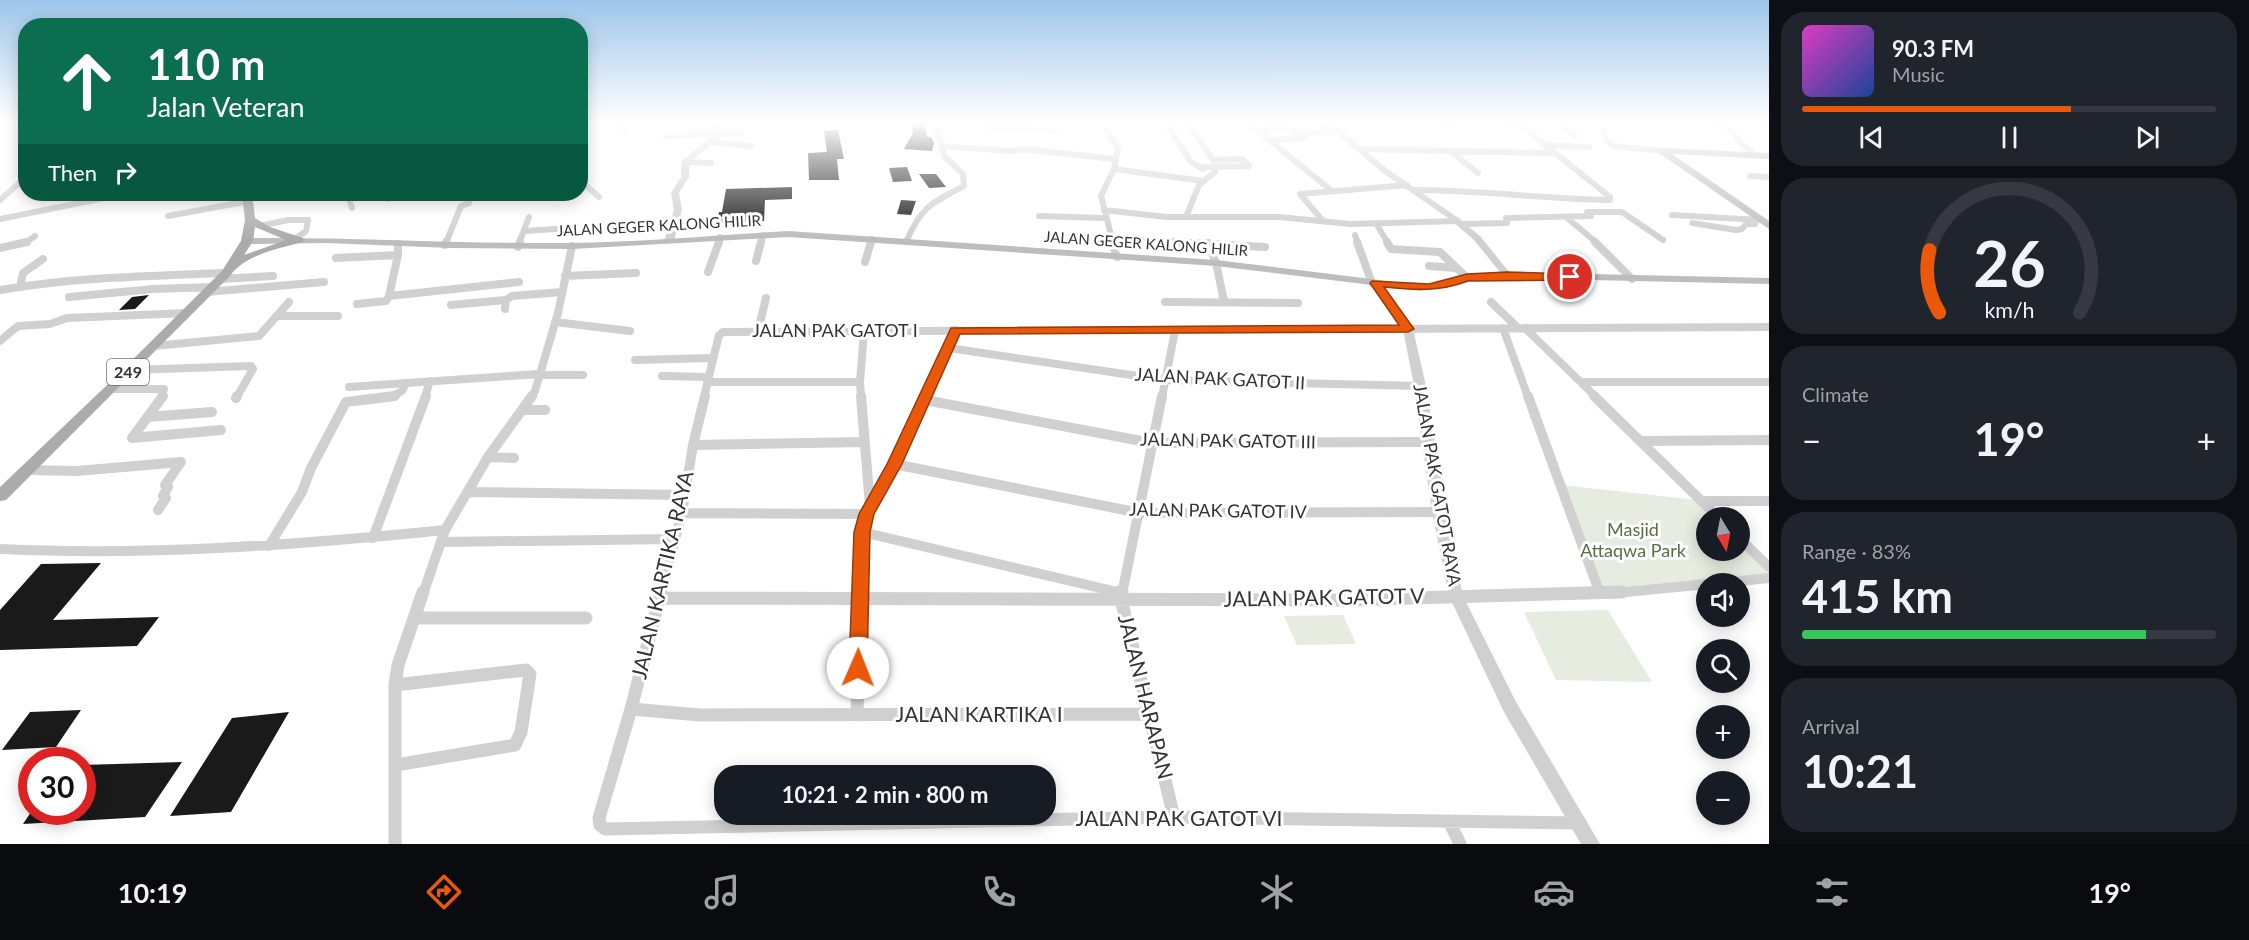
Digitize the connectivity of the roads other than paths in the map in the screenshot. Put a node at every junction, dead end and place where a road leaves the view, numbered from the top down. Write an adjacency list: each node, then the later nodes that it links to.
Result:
1 (949, 161): 59 (street)
2 (1115, 161): 13 (street)
3 (1193, 161): 14 (street)
4 (1213, 161): 14 (street)
5 (1245, 161): 14 (street)
6 (1296, 161): 24 (street)
7 (1373, 161): 21 (street)
8 (1463, 161): 15 (street)
9 (1565, 161): 21 (street)
10 (1677, 161): 45 (main road)
11 (685, 162): 12 (street); 58 (street)
12 (711, 163)
13 (1114, 169): 18 (street); 33 (street)
14 (1214, 171): 18 (street)
15 (1478, 173)
16 (1750, 176): 17 (street)
17 (1769, 177)
18 (1204, 181): 38 (street)
19 (18, 183): 22 (street)
20 (588, 187): 25 (street)
21 (1410, 187): 24 (street); 43 (street)
22 (11, 189): 23 (street); 26 (street)
23 (0, 190)
24 (1332, 191): 41 (street)
25 (599, 197)
26 (0, 200)
27 (86, 201): 40 (street)
28 (226, 201): 35 (street)
29 (250, 201): 42 (main road, 249)
30 (350, 201): 32 (street)
31 (469, 201): 65 (street)
32 (352, 208)
33 (1105, 214): 36 (street); 38 (street); 53 (street)
34 (1672, 215): 45 (street)
35 (168, 216)
36 (1039, 216)
37 (529, 217): 48 (street)
38 (1186, 217): 41 (street)
39 (1566, 217): 85 (street)
40 (0, 219)
41 (1323, 221): 46 (street)
42 (255, 223): 54 (main road); 54 (street); 57 (main road, 249)
43 (1460, 223): 46 (street); 56 (street); 79 (street)
44 (1692, 224): 45 (street)
45 (1766, 224)
46 (1377, 225): 75 (street)
47 (570, 228): 48 (street, JALAN GEGER KALONG HILIR)
48 (525, 231): 63 (street)
49 (762, 235): 52 (main road, JALAN GEGER KALONG HILIR); 55 (main road, JALAN GEGER KALONG HILIR); 71 (street)
50 (1355, 235): 89 (street)
51 (35, 236): 66 (street)
52 (720, 237): 58 (main road, JALAN GEGER KALONG HILIR); 76 (street)
53 (1113, 238): 60 (street); 68 (street)
54 (297, 239): 57 (main road, JALAN GEGER KALONG HILIR); 61 (main road, JALAN GEGER KALONG HILIR); 84 (main road)
55 (872, 239): 59 (main road, JALAN GEGER KALONG HILIR); 72 (street)
56 (1663, 240)
57 (247, 241): 84 (main road, 249)
58 (669, 241): 62 (main road, JALAN GEGER KALONG HILIR)
59 (906, 242): 68 (main road, JALAN GEGER KALONG HILIR)
60 (1208, 243): 64 (street); 73 (street)
61 (398, 244): 65 (main road, JALAN GEGER KALONG HILIR); 67 (street)
62 (572, 246): 63 (main road, JALAN GEGER KALONG HILIR); 81 (street)
63 (518, 247): 65 (main road, JALAN GEGER KALONG HILIR)
64 (1265, 247)
65 (446, 248)
66 (0, 249)
67 (398, 255): 69 (street); 95 (street)
68 (1117, 257): 73 (main road, JALAN GEGER KALONG HILIR)
69 (336, 258)
70 (43, 259): 90 (street)
71 (756, 261)
72 (865, 262)
73 (1216, 263): 89 (main road, JALAN GEGER KALONG HILIR); 99 (street)
74 (1429, 266): 75 (street)
75 (1456, 268): 83 (street)
76 (708, 272)
77 (636, 273): 81 (street)
78 (173, 275): 82 (street); 84 (street); 91 (street)
79 (1507, 275): 83 (main road, JALAN GEGER KALONG HILIR); 85 (main road, JALAN GEGER KALONG HILIR)
80 (273, 276): 84 (street)
81 (565, 276): 93 (street)
82 (110, 277): 90 (street); 94 (street)
83 (1467, 277): 89 (main road, JALAN GEGER KALONG HILIR)
84 (220, 279): 87 (street); 91 (street); 107 (main road, 249)
85 (1632, 279): 86 (main road, JALAN GEGER KALONG HILIR)
86 (1769, 281)
87 (324, 282)
88 (519, 282): 95 (street)
89 (1374, 283): 114 (street, JALAN PAK GATOT RAYA)
90 (20, 287): 92 (street)
91 (153, 289): 94 (street)
92 (0, 290)
93 (562, 292): 98 (street); 110 (street)
94 (103, 294): 96 (street)
95 (389, 296): 104 (street)
96 (69, 297)
97 (766, 298): 117 (street)
98 (507, 300): 105 (street); 106 (street)
99 (1224, 301): 101 (street); 103 (street)
100 (289, 302): 108 (street)
101 (1165, 302)
102 (1491, 302): 113 (street)
103 (1298, 303)
104 (357, 304)
105 (451, 305)
106 (505, 309)
107 (187, 313): 121 (street); 122 (main road, 249)
108 (278, 316): 109 (street); 122 (street)
109 (338, 316)
110 (555, 322): 120 (street); 127 (street)
111 (1769, 327): 113 (street, JALAN PAK GATOT I)
112 (1503, 328): 113 (street, JALAN PAK GATOT I); 114 (street, JALAN PAK GATOT I); 180 (street)
113 (1522, 328): 134 (street)
114 (1408, 329): 119 (street, JALAN PAK GATOT I); 137 (street, JALAN PAK GATOT RAYA)
115 (956, 330): 118 (street, JALAN PAK GATOT I); 119 (street, JALAN PAK GATOT I); 123 (street)
116 (729, 331): 117 (street, JALAN PAK GATOT I); 124 (street, JALAN KARTIKA RAYA)
117 (758, 331): 118 (street, JALAN PAK GATOT I)
118 (864, 331): 133 (street)
119 (1175, 331): 131 (street, JALAN HARAPAN)
120 (630, 332)
121 (0, 340)
122 (154, 346): 126 (main road, 249)
123 (949, 348): 131 (street, JALAN PAK GATOT II); 141 (street)
124 (712, 358): 125 (street); 130 (street, JALAN KARTIKA RAYA)
125 (635, 360)
126 (130, 370): 139 (main road, 249); 140 (street)
127 (539, 374): 128 (street); 132 (street); 142 (street)
128 (583, 375)
129 (662, 376): 130 (street)
130 (707, 380): 133 (street); 152 (street, JALAN KARTIKA RAYA)
131 (1165, 380): 137 (street, JALAN PAK GATOT II); 151 (street, JALAN HARAPAN)
132 (430, 381): 136 (street); 170 (street)
133 (860, 382): 149 (street)
134 (1581, 382): 135 (street); 148 (street)
135 (1769, 382)
136 (406, 383): 138 (street); 173 (street)
137 (1420, 386): 150 (street, JALAN PAK GATOT RAYA)
138 (349, 387)
139 (111, 389): 145 (street); 156 (main road, 249)
140 (236, 398)
141 (925, 400): 151 (street, JALAN PAK GATOT III); 155 (street)
142 (522, 410): 143 (street); 153 (street)
143 (545, 410)
144 (212, 412): 145 (street)
145 (148, 417): 146 (street)
146 (221, 430)
147 (1769, 440): 148 (street)
148 (1641, 441): 160 (street)
149 (864, 442): 152 (street); 164 (street)
150 (1427, 442): 151 (street, JALAN PAK GATOT III); 165 (street, JALAN PAK GATOT RAYA)
151 (1152, 443): 167 (street, JALAN HARAPAN)
152 (693, 445): 158 (street, JALAN KARTIKA RAYA)
153 (488, 457): 154 (street); 157 (street)
154 (514, 458)
155 (894, 464): 164 (street); 167 (street, JALAN PAK GATOT IV)
156 (27, 470): 159 (main road, 249); 163 (street)
157 (468, 492): 158 (street); 168 (street)
158 (685, 495): 166 (street, JALAN KARTIKA RAYA)
159 (0, 496)
160 (1702, 501): 161 (street); 162 (street)
161 (1769, 501)
162 (1708, 507)
163 (158, 510)
164 (868, 510): 166 (street); 169 (street)
165 (1439, 512): 167 (street, JALAN PAK GATOT IV); 182 (street, JALAN PAK GATOT RAYA)
166 (682, 513): 171 (street, JALAN KARTIKA RAYA)
167 (1140, 513): 181 (street, JALAN HARAPAN)
168 (445, 530): 170 (street); 172 (street)
169 (862, 532): 181 (street); 184 (street)
170 (373, 538): 173 (street)
171 (675, 539): 172 (street); 183 (street, JALAN KARTIKA RAYA)
172 (441, 542): 185 (street)
173 (269, 546): 175 (street)
174 (1750, 548): 176 (street)
175 (0, 549)
176 (1769, 567)
177 (1769, 578): 178 (street)
178 (1750, 580)
179 (1696, 585): 180 (street, JALAN PAK GATOT V)
180 (1600, 594): 182 (street, JALAN PAK GATOT V)
181 (1122, 596): 182 (street, JALAN PAK GATOT V); 184 (street); 189 (street, JALAN HARAPAN)
182 (1456, 596): 194 (street, JALAN PAK GATOT RAYA)
183 (659, 598): 184 (street); 188 (street, JALAN KARTIKA RAYA)
184 (859, 598): 190 (street)
185 (414, 618): 186 (street); 187 (street)
186 (586, 618)
187 (396, 685): 191 (street); 191 (street)
188 (631, 709): 190 (street, JALAN KARTIKA I); 195 (street, JALAN KARTIKA RAYA)
189 (1148, 714): 190 (street, JALAN KARTIKA I); 192 (street, JALAN HARAPAN)
190 (857, 715)
191 (396, 765): 196 (street)
192 (1174, 817): 193 (street, JALAN PAK GATOT VI); 195 (street, JALAN PAK GATOT VI)
193 (1449, 821): 194 (street, JALAN PAK GATOT VI); 197 (street)
194 (1580, 823): 198 (street, JALAN PAK GATOT RAYA)
195 (600, 825)
196 (395, 844)
197 (1460, 844)
198 (1591, 844)

